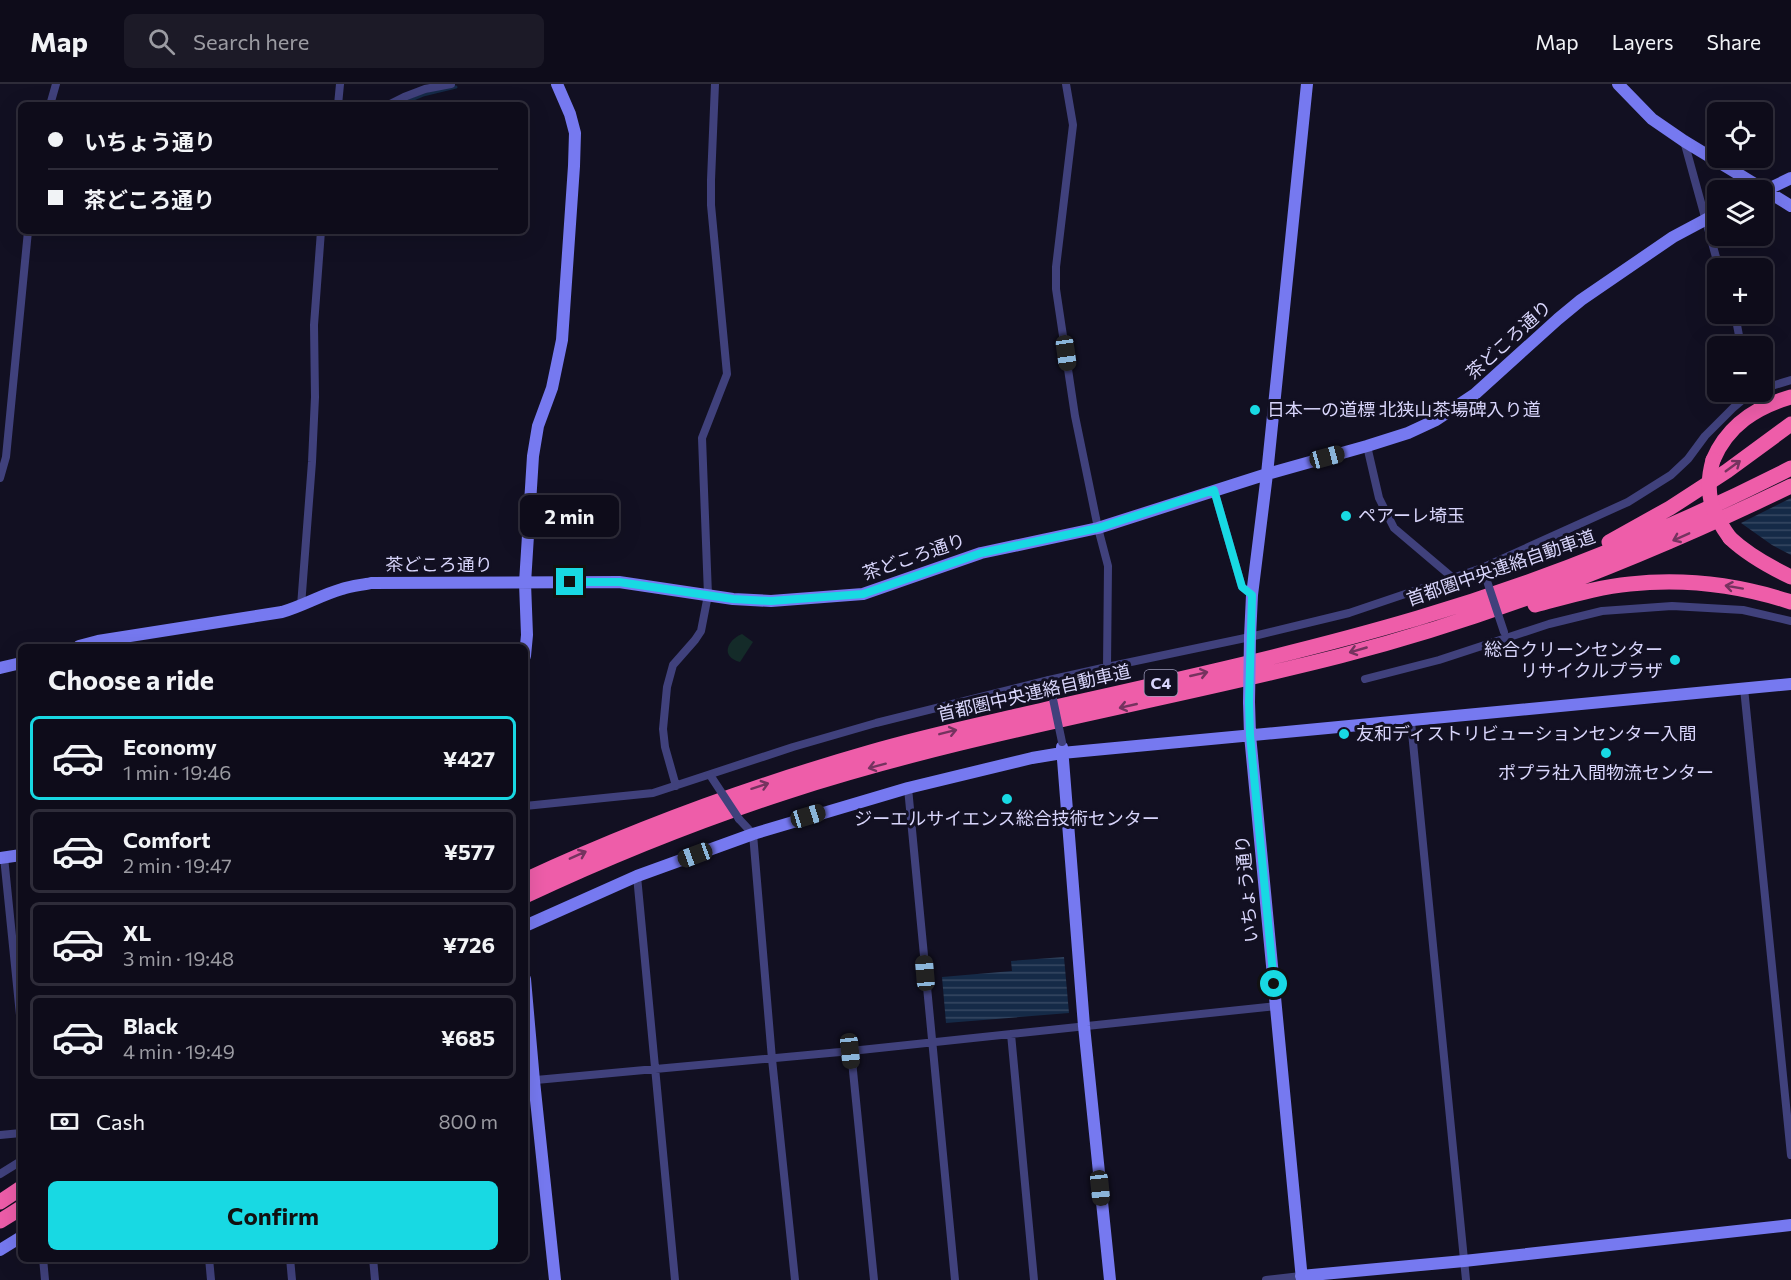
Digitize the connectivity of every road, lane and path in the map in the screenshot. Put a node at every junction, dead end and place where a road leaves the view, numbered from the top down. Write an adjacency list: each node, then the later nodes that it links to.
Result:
1 (56, 84): 9 (street)
2 (340, 84): 10 (street)
3 (451, 84): 11 (street)
4 (557, 84): 37 (street)
5 (715, 84): 38 (street)
6 (1066, 84): 33 (street)
7 (1307, 84): 29 (street, いちょう通り)
8 (1618, 84): 12 (street)
9 (51, 102)
10 (338, 102)
11 (394, 102)
12 (1684, 141): 14 (street); 17 (street)
13 (1791, 178): 15 (street)
14 (1746, 180)
15 (1773, 187)
16 (1773, 196): 18 (street)
17 (1707, 203)
18 (1791, 206)
19 (1707, 219): 27 (street, 茶どころ通り)
20 (28, 234): 30 (street)
21 (321, 234): 41 (street)
22 (1791, 380): 23 (street)
23 (1773, 386)
24 (1791, 396): 35 (highway, bridge)
25 (1739, 402): 34 (street)
26 (1791, 424): 42 (highway, one-way to 26)
27 (1367, 446): 29 (street, 茶どころ通り); 36 (street)
28 (1791, 468): 42 (highway, 首都圏中央連絡自動車道 / C4)
29 (1267, 474): 32 (street, 茶どころ通り); 39 (street, いちょう通り)
30 (0, 478)
31 (1791, 486): 46 (highway, 首都圏中央連絡自動車道 / C4, one-way to 46)
32 (1214, 490): 33 (street, 茶どころ通り); 39 (street)
33 (1098, 528): 38 (street, 茶どころ通り); 50 (street)
34 (1483, 570): 36 (street); 44 (street, bridge)
35 (1791, 577)
36 (1453, 578): 45 (street)
37 (525, 583): 38 (street, 茶どころ通り); 41 (street, 茶どころ通り); 48 (street)
38 (708, 595): 60 (street)
39 (1252, 595): 45 (street, いちょう通り)
40 (1791, 602): 46 (highway, one-way to 46)
41 (301, 606): 47 (street, 茶どころ通り)
42 (1417, 619): 67 (highway, 首都圏中央連絡自動車道 / C4, one-way to 42)
43 (1791, 621): 44 (street)
44 (1506, 635): 52 (street)
45 (1250, 637): 50 (street); 57 (street, いちょう通り, bridge)
46 (1394, 640): 68 (highway, 首都圏中央連絡自動車道 / C4, one-way to 68)
47 (87, 644)
48 (526, 644)
49 (18, 664): 51 (street)
50 (1107, 667): 53 (street)
51 (0, 668)
52 (1365, 678)
53 (1049, 680): 58 (street, bridge); 59 (street)
54 (1791, 684): 55 (street)
55 (1744, 688): 56 (street); 82 (street)
56 (1410, 722): 57 (street); 92 (street)
57 (1250, 735): 58 (street); 71 (street, いちょう通り)
58 (1062, 748): 61 (street); 72 (street)
59 (710, 775): 60 (street); 63 (street, bridge)
60 (676, 786): 62 (street)
61 (908, 788): 63 (street); 74 (street)
62 (528, 806)
63 (753, 834): 66 (street); 77 (street)
64 (18, 855): 65 (street)
65 (2, 857): 70 (street)
66 (637, 876): 69 (street); 78 (street)
67 (528, 879)
68 (528, 895)
69 (528, 925)
70 (18, 998)
71 (1276, 1006): 72 (street); 97 (street, いちょう通り)
72 (1084, 1026): 73 (street); 108 (street)
73 (1011, 1034): 74 (street); 107 (street)
74 (931, 1042): 75 (street); 106 (street)
75 (850, 1051): 77 (street); 105 (street)
76 (528, 1056): 79 (street)
77 (772, 1059): 78 (street); 104 (street)
78 (655, 1069): 79 (street); 103 (street)
79 (529, 1081): 102 (street)
80 (18, 1133): 81 (street)
81 (0, 1135)
82 (1791, 1155)
83 (18, 1163): 84 (street)
84 (0, 1174)
85 (18, 1190): 86 (highway)
86 (0, 1202)
87 (18, 1210): 88 (highway)
88 (0, 1221)
89 (1791, 1225): 92 (street)
90 (18, 1239): 91 (street)
91 (0, 1250)
92 (1464, 1261): 97 (street); 110 (street)
93 (43, 1262): 98 (street)
94 (209, 1262): 99 (street)
95 (290, 1262): 100 (street)
96 (373, 1262): 101 (street)
97 (1301, 1278): 109 (street)
98 (45, 1280)
99 (211, 1280)
100 (292, 1280)
101 (375, 1280)
102 (555, 1280)
103 (675, 1280)
104 (795, 1280)
105 (874, 1280)
106 (955, 1280)
107 (1034, 1280)
108 (1110, 1280)
109 (1266, 1280)
110 (1466, 1280)

